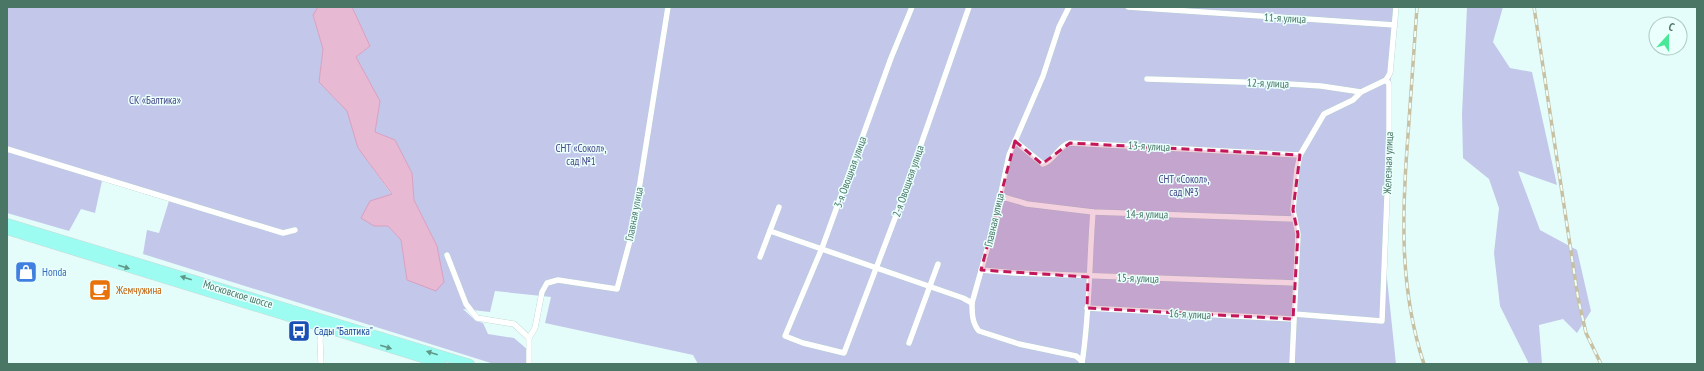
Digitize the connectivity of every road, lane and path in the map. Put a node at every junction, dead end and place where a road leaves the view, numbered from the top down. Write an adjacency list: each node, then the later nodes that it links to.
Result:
1 (668, 7): 36 (street, Главная улица)
2 (912, 7): 22 (street, 3-я Овощная улица)
3 (968, 7): 26 (street, 2-я Овощная улица)
4 (1070, 7): 11 (street, Главная улица)
5 (1128, 7): 7 (street, 11-я улица)
6 (1396, 7): 7 (street, Железная улица)
7 (1395, 25): 9 (street, Железная улица)
8 (1147, 79): 10 (street, 12-я улица)
9 (1386, 80): 10 (street); 34 (street, Железная улица)
10 (1361, 92): 13 (street)
11 (1015, 141): 13 (street, 13-я улица); 14 (street, Главная улица)
12 (7, 149): 20 (street)
13 (1300, 155): 17 (street)
14 (1000, 196): 16 (street, 14-я улица); 27 (street, Главная улица)
15 (779, 207): 21 (street)
16 (1092, 212): 17 (street, 14-я улица); 28 (street)
17 (1295, 219): 29 (street)
18 (7, 223): 35 (main road, Московское шоссе, one-way to 18)
19 (7, 230): 35 (main road, Московское шоссе, one-way to 35)
20 (295, 230)
21 (770, 231): 22 (street); 24 (street)
22 (822, 248): 26 (street); 38 (street, 3-я Овощная улица)
23 (447, 255): 36 (street)
24 (760, 257)
25 (938, 264): 30 (street)
26 (876, 268): 30 (street); 38 (street, 2-я Овощная улица)
27 (981, 270): 28 (street, 15-я улица); 31 (street, Главная улица)
28 (1088, 276): 29 (street, 15-я улица); 32 (street)
29 (1295, 283): 33 (street)
30 (930, 286): 31 (street); 37 (street)
31 (972, 303): 43 (street, Главная улица)
32 (1087, 308): 33 (street, 16-я улица); 43 (street)
33 (1294, 316): 34 (street, 16-я улица); 44 (street)
34 (1382, 321)
35 (323, 324): 39 (street); 40 (main road, Московское шоссе, one-way to 40); 41 (main road, Московское шоссе, one-way to 35)
36 (529, 338): 42 (street, Главная улица)
37 (910, 343)
38 (844, 353)
39 (321, 364)
40 (442, 364)
41 (470, 364)
42 (529, 364)
43 (1082, 364)
44 (1292, 364)

